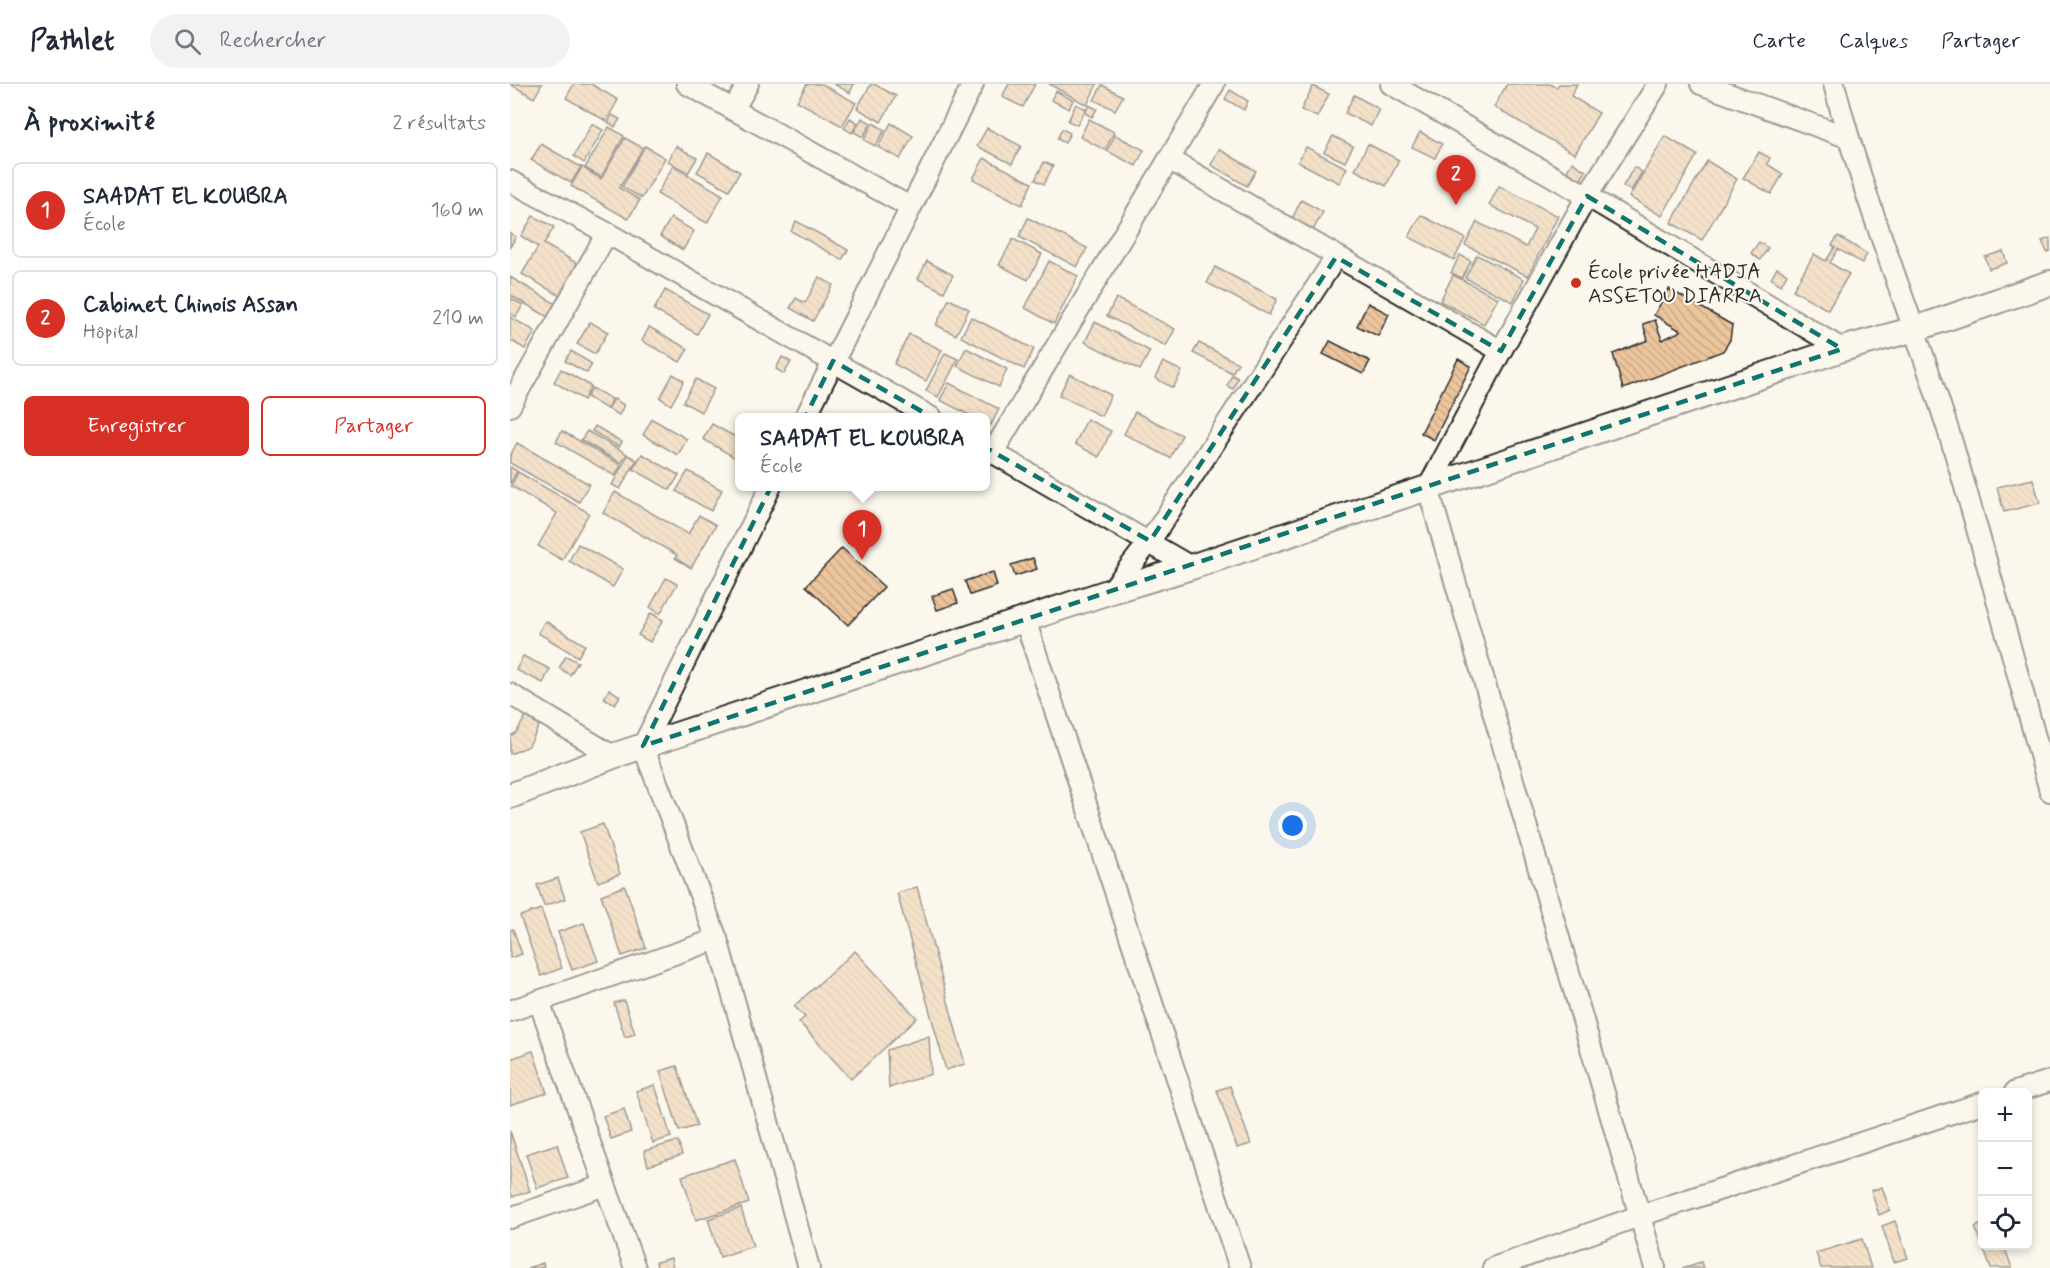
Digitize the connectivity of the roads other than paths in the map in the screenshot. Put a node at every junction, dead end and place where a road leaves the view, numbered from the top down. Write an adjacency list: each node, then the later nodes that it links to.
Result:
1 (687, 84): 9 (street)
2 (748, 84): 9 (street)
3 (973, 84): 14 (street)
4 (1214, 84): 11 (street)
5 (1391, 84): 13 (street)
6 (1659, 84): 13 (street)
7 (1701, 84): 10 (street)
8 (1834, 84): 10 (street)
9 (733, 110): 14 (street)
10 (1847, 137): 18 (street)
11 (1168, 159): 16 (street); 26 (street)
12 (510, 181): 15 (street)
13 (1587, 196): 19 (street); 20 (street)
14 (910, 207): 21 (street)
15 (607, 233): 21 (street); 22 (street)
16 (1336, 256): 20 (street); 30 (street)
17 (2050, 283): 18 (street)
18 (1915, 329): 19 (street); 37 (street)
19 (1842, 349): 28 (street)
20 (1501, 351): 28 (street)
21 (833, 361): 24 (street); 25 (street)
22 (516, 379): 23 (street)
23 (510, 406)
24 (807, 413)
25 (925, 413)
26 (990, 448)
27 (990, 451): 30 (street)
28 (1428, 488): 31 (street); 46 (street)
29 (769, 491): 35 (street)
30 (1150, 541): 31 (street); 32 (street)
31 (1191, 567): 32 (street)
32 (1111, 591): 33 (street)
33 (1025, 620): 35 (street); 50 (street)
34 (510, 694): 36 (street)
35 (643, 746): 36 (street); 39 (street)
36 (613, 756): 38 (street)
37 (2050, 791)
38 (510, 796)
39 (717, 939): 40 (street); 49 (street)
40 (539, 1001): 41 (street); 45 (street)
41 (510, 1011)
42 (2050, 1081): 43 (street)
43 (2028, 1088)
44 (1978, 1105): 46 (street)
45 (605, 1185): 47 (street); 48 (street)
46 (1639, 1216): 51 (street); 52 (street)
47 (510, 1218)
48 (636, 1268)
49 (809, 1268)
50 (1240, 1268)
51 (1493, 1268)
52 (1655, 1268)

